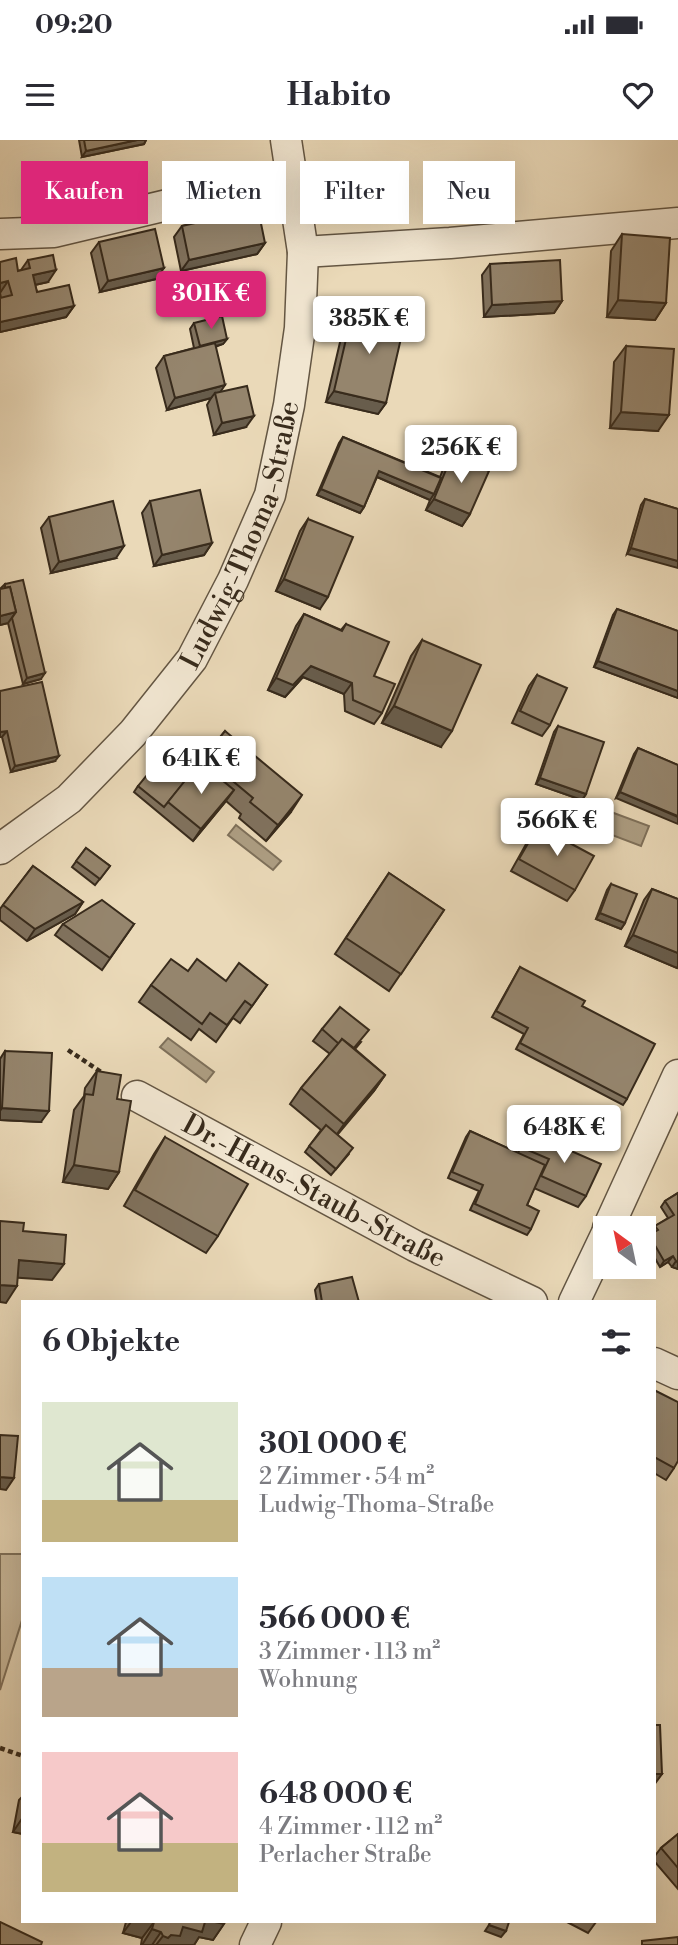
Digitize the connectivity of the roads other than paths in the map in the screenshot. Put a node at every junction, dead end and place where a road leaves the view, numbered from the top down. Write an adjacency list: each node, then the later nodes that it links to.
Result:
1 (286, 140): 2 (street, Ludwig-Thoma-Straße)
2 (293, 175): 4 (street); 5 (street, Ludwig-Thoma-Straße)
3 (678, 223): 5 (street)
4 (0, 234)
5 (303, 252): 6 (street, Ludwig-Thoma-Straße)
6 (0, 849)
7 (678, 1075): 9 (street)
8 (137, 1096): 11 (street, Dr.-Hans-Staub-Straße)
9 (613, 1216)
10 (593, 1262): 12 (street)
11 (527, 1300)
12 (575, 1300)
13 (656, 1364): 14 (street)
14 (678, 1374)
15 (266, 1923): 16 (street)
16 (255, 1945)

